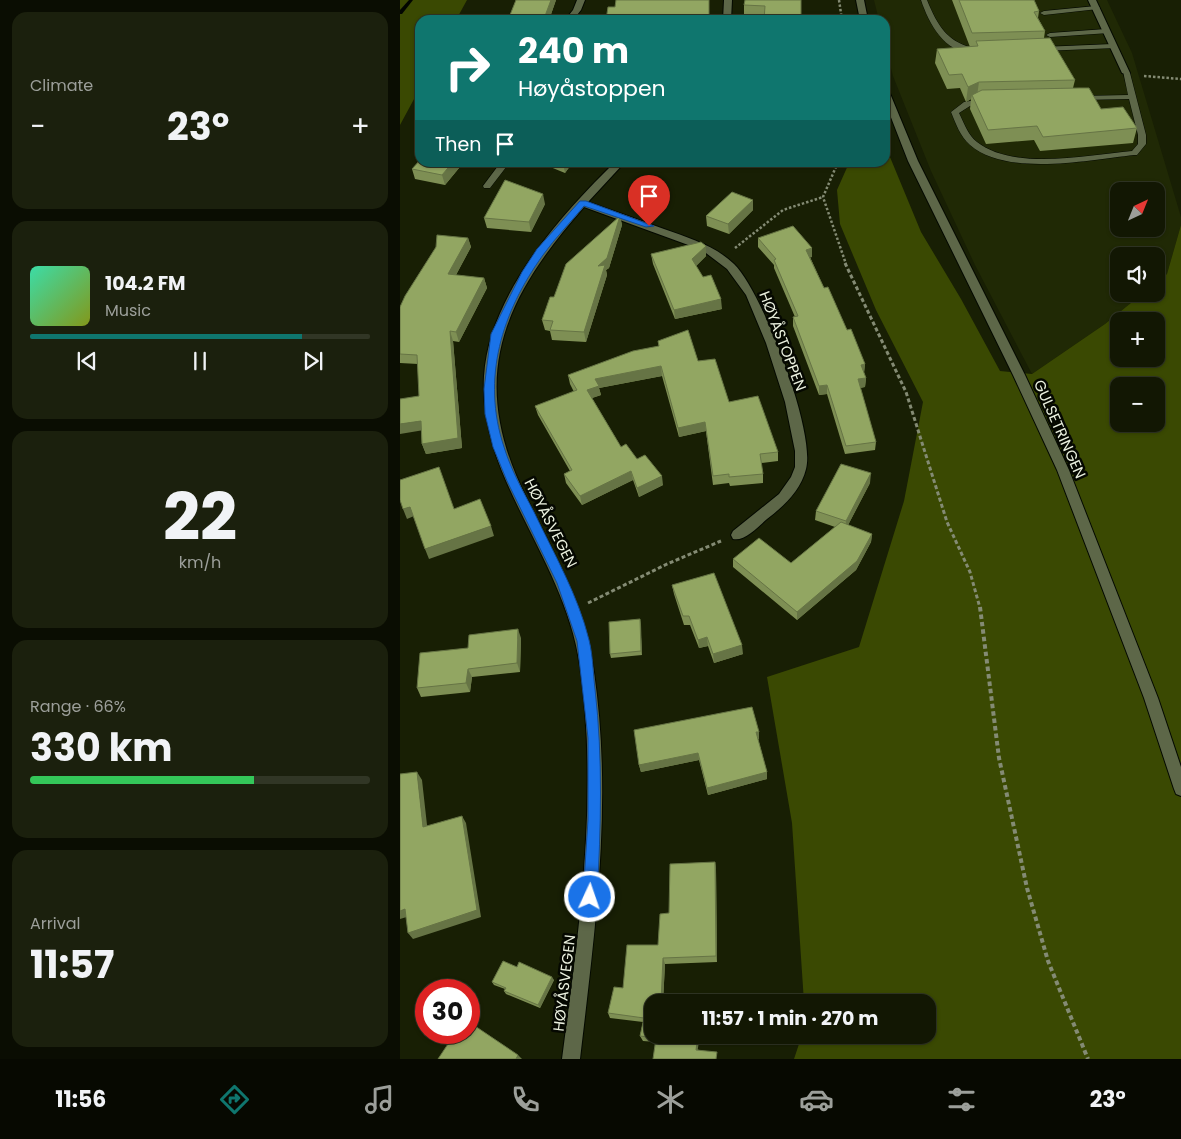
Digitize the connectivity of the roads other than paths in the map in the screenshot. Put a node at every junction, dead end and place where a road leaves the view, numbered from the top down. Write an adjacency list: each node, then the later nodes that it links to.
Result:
1 (581, 0): 8 (street)
2 (728, 0): 9 (street)
3 (860, 0): 10 (street)
4 (924, 0): 15 (lane)
5 (1092, 0): 6 (street)
6 (1096, 8): 7 (lane); 11 (street)
7 (1044, 13)
8 (573, 15)
9 (727, 15)
10 (863, 15)
11 (1106, 31): 12 (lane); 13 (street)
12 (1050, 35)
13 (1113, 46): 14 (lane); 16 (street)
14 (1032, 49)
15 (983, 51)
16 (1126, 73): 17 (lane)
17 (1132, 97): 18 (lane); 19 (lane)
18 (1074, 98)
19 (996, 100)
20 (890, 104): 26 (street, GULSETRINGEN)
21 (502, 167): 23 (lane)
22 (615, 167): 24 (street, HØYÅSVEGEN)
23 (487, 186)
24 (583, 203): 25 (street, HØYÅSTOPPEN); 27 (street, HØYÅSVEGEN)
25 (737, 535)
26 (1181, 789)
27 (572, 1059)

